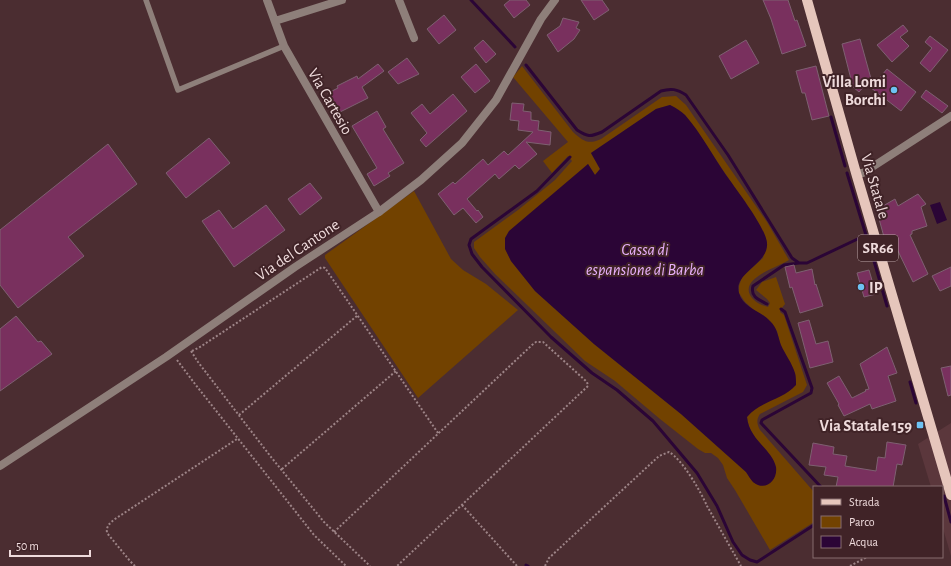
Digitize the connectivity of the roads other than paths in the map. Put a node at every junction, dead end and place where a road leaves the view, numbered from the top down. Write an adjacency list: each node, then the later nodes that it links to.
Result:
1 (146, 0): 9 (lane)
2 (267, 0): 7 (street, Via Cartesio)
3 (342, 0): 7 (street)
4 (399, 0): 8 (street)
5 (555, 0): 12 (street, Via del Cantone)
6 (808, 0): 11 (main road, Via Statale / SR66)
7 (275, 21): 9 (street, Via Cartesio)
8 (414, 38)
9 (284, 46): 12 (street, Via Cartesio)
10 (951, 116): 11 (street)
11 (856, 173): 14 (main road, Via Statale / SR66)
12 (379, 212): 13 (street, Via del Cantone)
13 (0, 466)
14 (951, 495)

